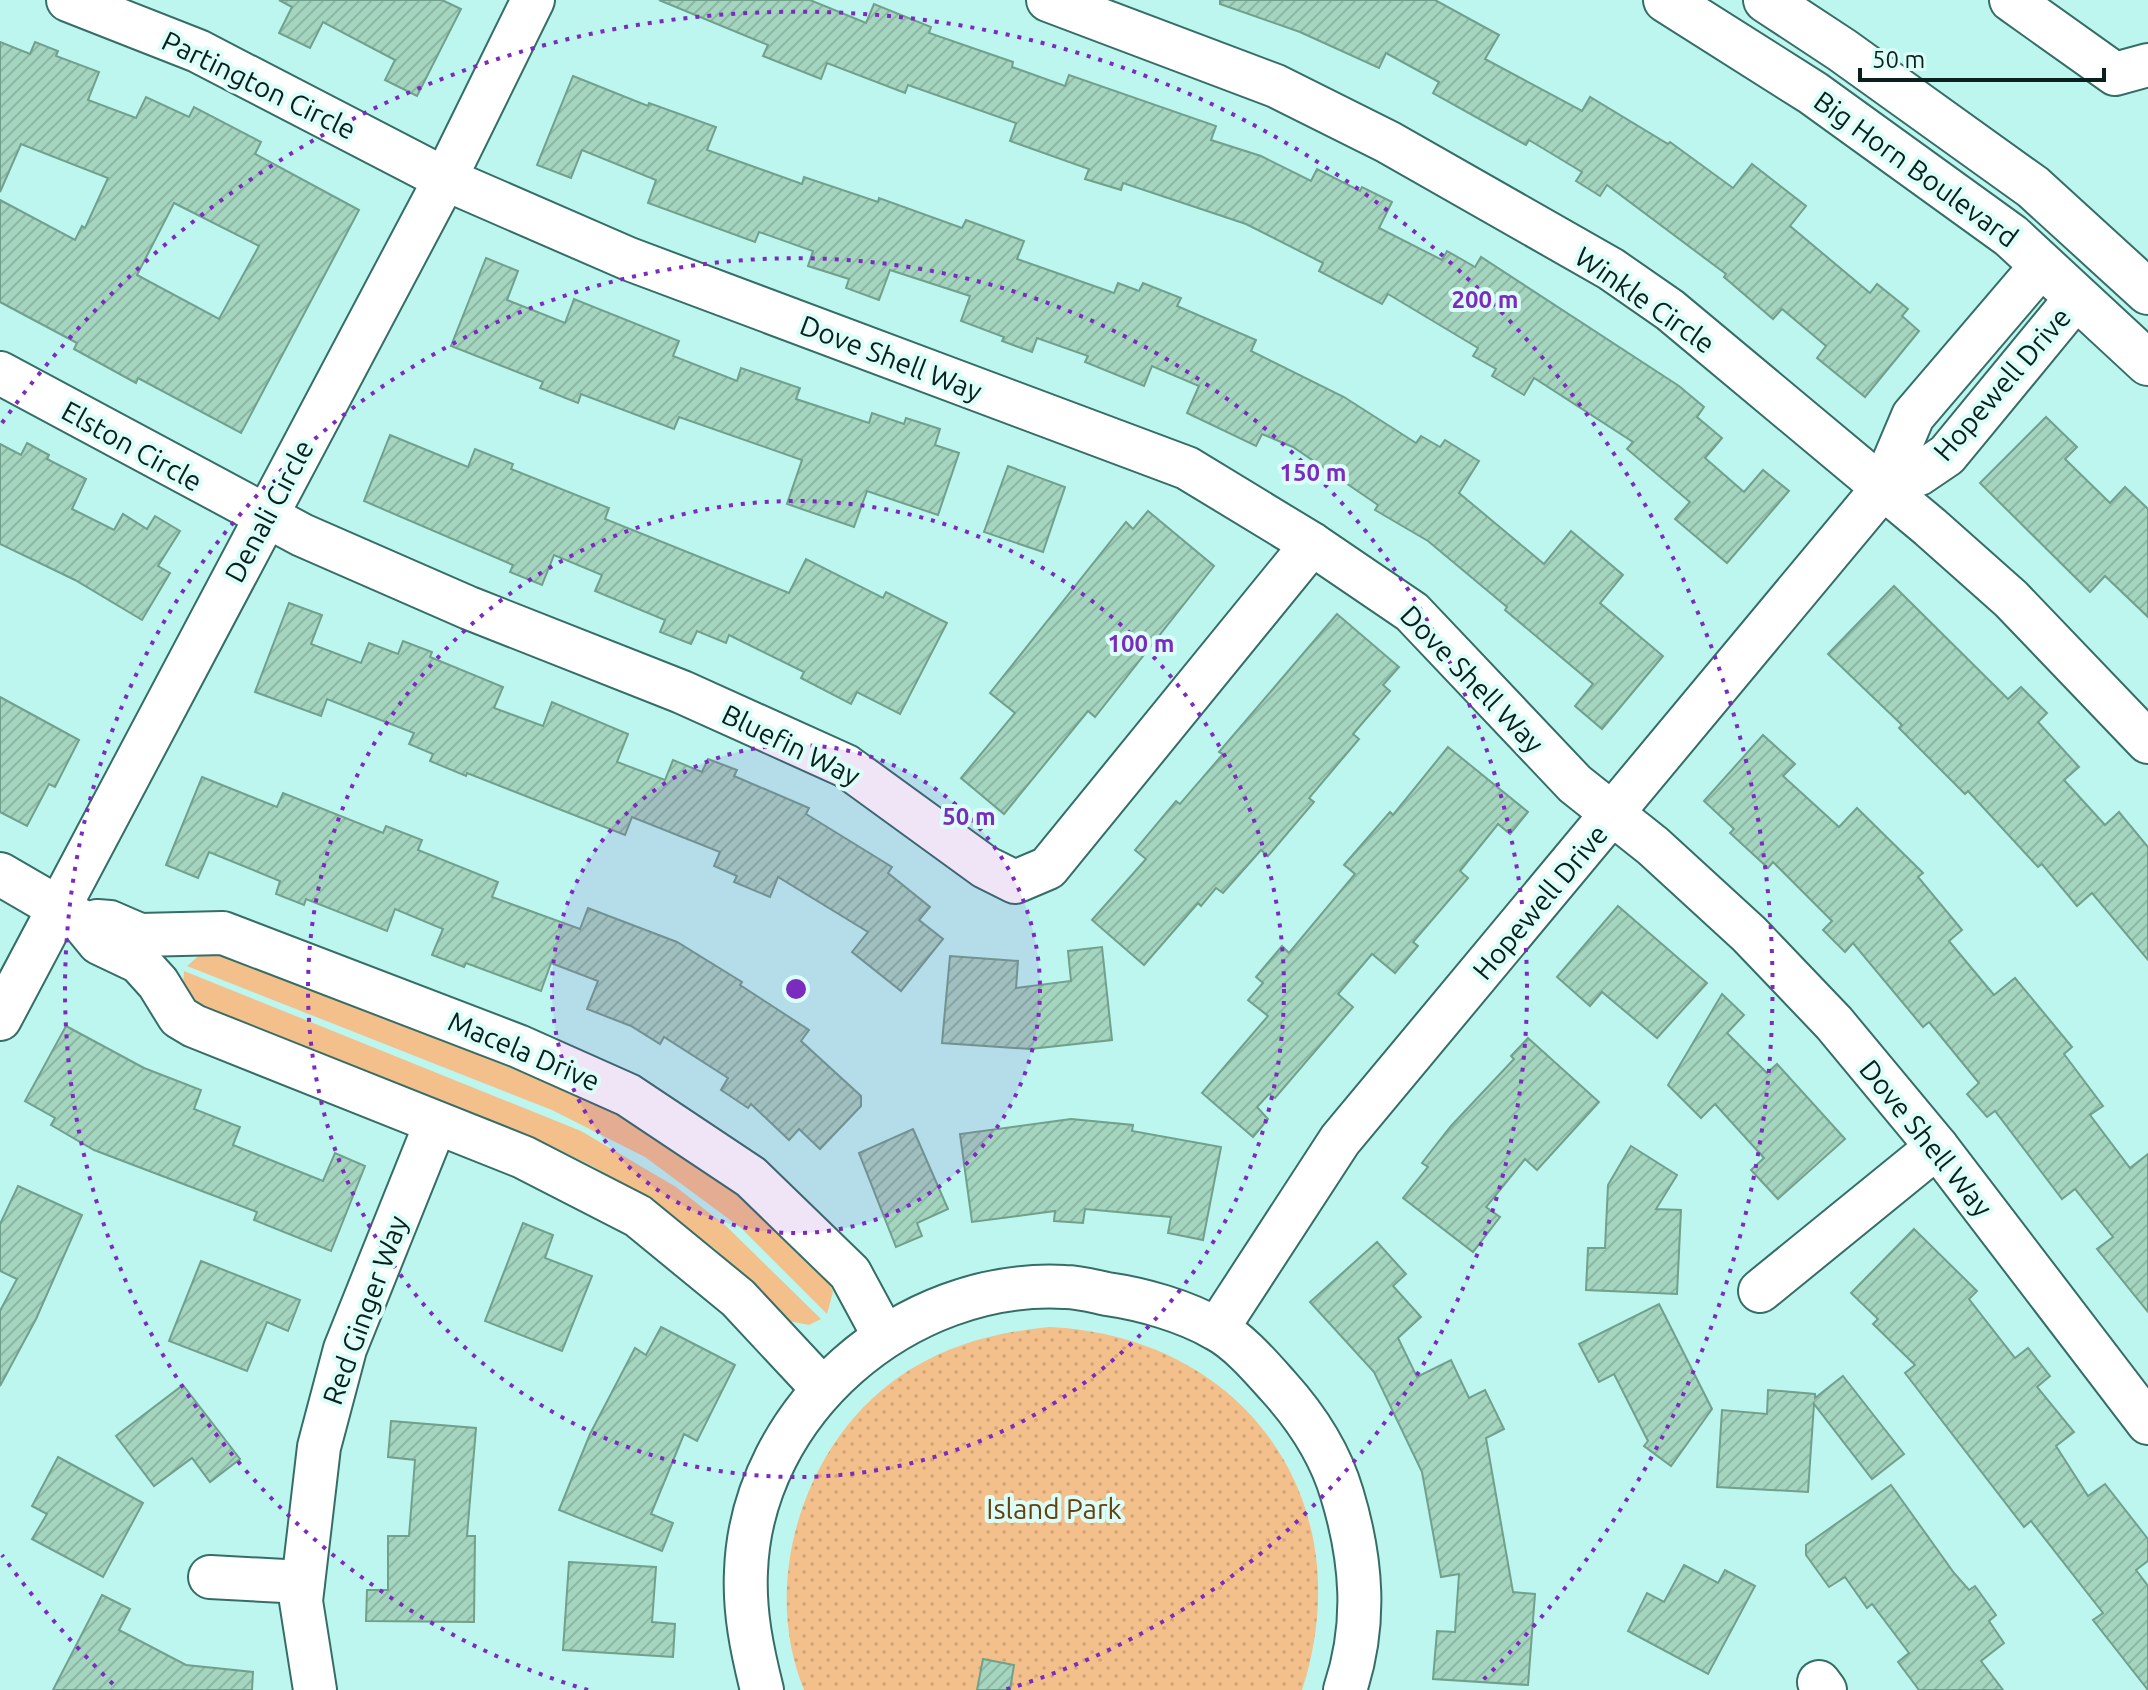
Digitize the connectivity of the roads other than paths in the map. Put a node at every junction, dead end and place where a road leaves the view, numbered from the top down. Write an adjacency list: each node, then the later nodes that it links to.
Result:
1 (68, 0): 8 (street, Partington Circle)
2 (533, 0): 8 (street, Denali Circle)
3 (1048, 0): 14 (street, Winkle Circle)
4 (1666, 0): 9 (main road, Big Horn Boulevard)
5 (1766, 0): 10 (main road, Big Horn Boulevard)
6 (2011, 0): 7 (street)
7 (2148, 65)
8 (445, 179): 15 (street, Denali Circle); 16 (street, Dove Shell Way)
9 (2042, 265): 11 (main road, Big Horn Boulevard); 14 (street, Hopewell Drive)
10 (2148, 292)
11 (2077, 297): 12 (main road, Big Horn Boulevard); 14 (street, Hopewell Drive)
12 (2148, 363)
13 (0, 373): 15 (street, Elston Circle)
14 (1882, 489): 17 (street, Winkle Circle); 18 (street, Hopewell Drive)
15 (265, 517): 16 (street, Bluefin Way); 20 (street, Denali Circle)
16 (1312, 544): 18 (street, Dove Shell Way)
17 (2148, 742)
18 (1614, 815): 23 (street, Dove Shell Way); 25 (street, Hopewell Drive)
19 (0, 874): 20 (street)
20 (70, 915): 21 (street, Denali Circle); 22 (street); 26 (street, Macela Drive)
21 (0, 1019)
22 (435, 1125): 27 (street); 30 (street, Red Ginger Way)
23 (1937, 1147): 24 (street); 28 (street, Dove Shell Way)
24 (1760, 1291)
25 (1217, 1329): 26 (street); 33 (street)
26 (884, 1336): 27 (street)
27 (822, 1388): 32 (street)
28 (2148, 1423)
29 (210, 1577): 30 (street)
30 (303, 1582): 31 (street, Red Ginger Way)
31 (315, 1690)
32 (762, 1690)
33 (1345, 1690)

